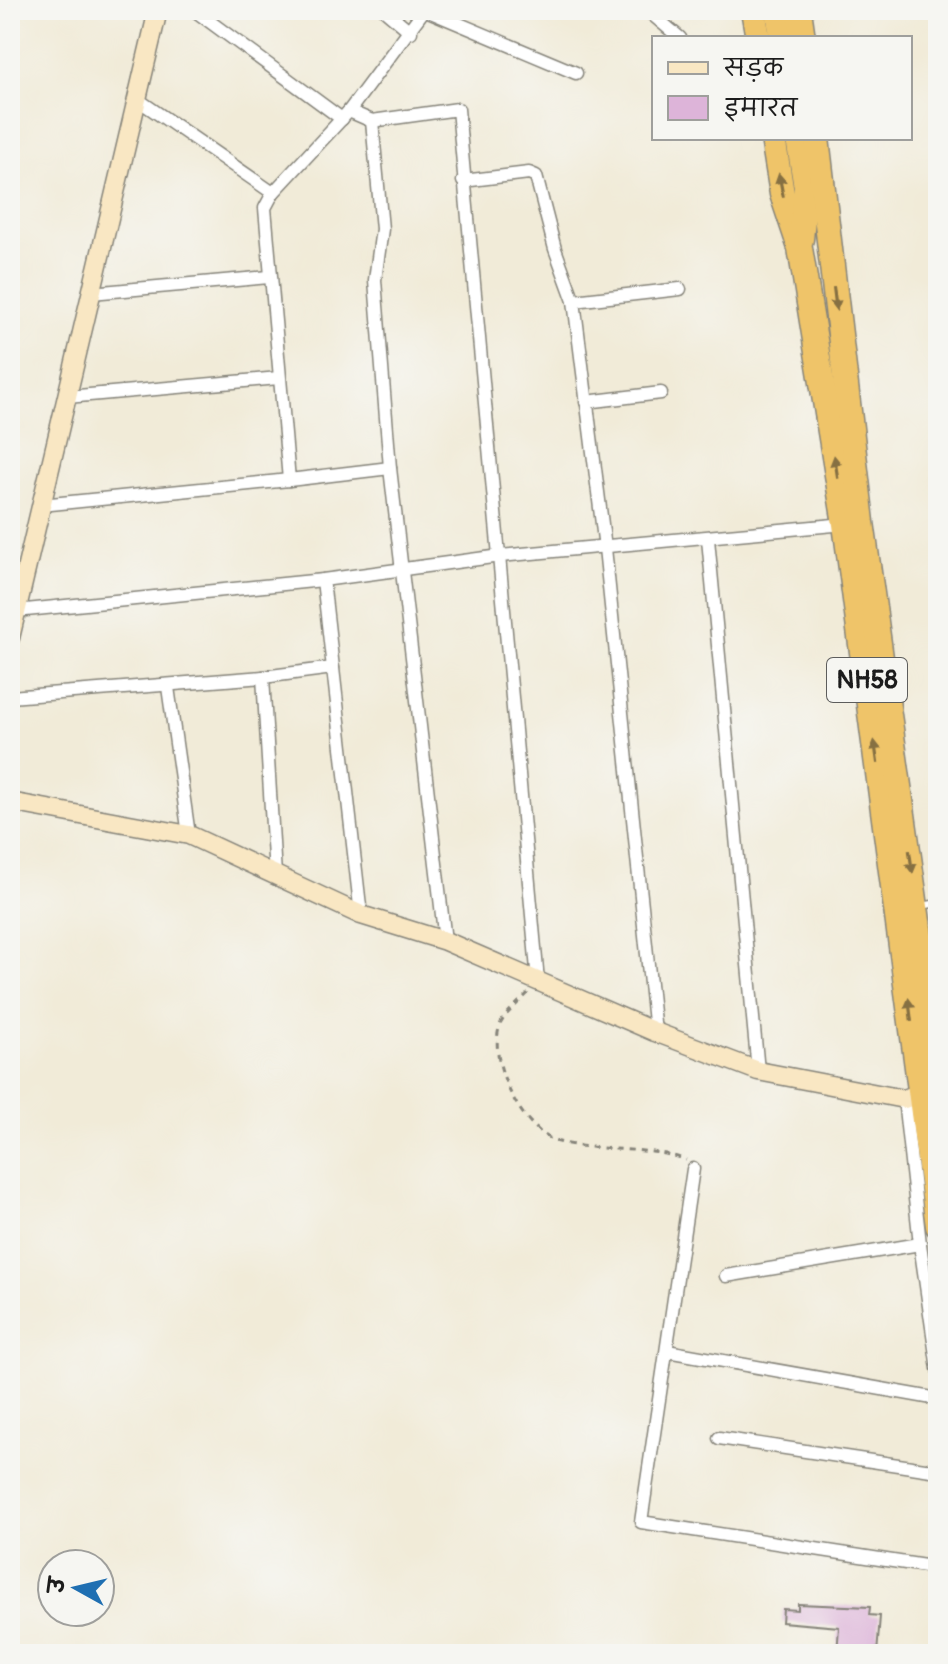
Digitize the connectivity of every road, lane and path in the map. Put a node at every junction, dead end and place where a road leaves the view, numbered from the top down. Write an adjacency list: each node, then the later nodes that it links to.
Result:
1 (158, 10): 15 (street)
2 (194, 10): 16 (street)
3 (385, 10): 9 (street)
4 (425, 10): 9 (street); 14 (street)
5 (647, 10): 10 (street)
6 (753, 10): 11 (highway)
7 (778, 10): 12 (highway)
8 (799, 10): 13 (highway)
9 (411, 32): 16 (street)
10 (678, 36)
11 (758, 36)
12 (782, 36)
13 (803, 36)
14 (576, 73)
15 (137, 99): 23 (street); 28 (street)
16 (346, 115): 17 (street); 23 (street)
17 (372, 121): 21 (street); 34 (street)
18 (773, 140): 25 (highway, NH58, one-way to 18)
19 (798, 140): 22 (highway)
20 (817, 140): 24 (highway, NH58)
21 (463, 181): 29 (street); 40 (street)
22 (806, 187): 24 (highway); 25 (highway)
23 (273, 193): 26 (street)
24 (828, 240): 37 (highway, NH58, one-way to 37)
25 (800, 248): 37 (highway, NH58, one-way to 25)
26 (269, 277): 28 (street); 30 (street)
27 (680, 289): 29 (street)
28 (91, 293): 32 (street)
29 (574, 301): 33 (street)
30 (279, 378): 32 (street); 35 (street)
31 (661, 393): 33 (street)
32 (67, 397): 36 (street)
33 (586, 402): 39 (street)
34 (390, 468): 35 (street); 41 (street)
35 (289, 480): 36 (street)
36 (41, 505): 43 (street)
37 (854, 523): 38 (street); 52 (highway, NH58)
38 (708, 539): 39 (street); 58 (street)
39 (605, 548): 40 (street); 56 (street)
40 (500, 556): 41 (street); 55 (street)
41 (402, 569): 42 (street); 54 (street)
42 (323, 580): 43 (street); 45 (street)
43 (16, 611): 44 (street)
44 (10, 638)
45 (333, 668): 46 (street); 53 (street)
46 (263, 677): 47 (street); 51 (street)
47 (168, 687): 48 (street); 50 (street)
48 (10, 697)
49 (10, 802): 50 (street)
50 (189, 835): 51 (street)
51 (275, 875): 53 (street)
52 (918, 906): 57 (highway, NH58); 59 (highway, NH58, one-way to 52)
53 (361, 915): 54 (street)
54 (445, 941): 55 (street)
55 (538, 981): 56 (street); 60 (path)
56 (655, 1032): 58 (street)
57 (938, 1064)
58 (758, 1071): 59 (street)
59 (912, 1096): 61 (highway, NH58); 62 (street)
60 (693, 1169): 64 (street)
61 (938, 1226)
62 (920, 1244): 63 (street); 65 (street)
63 (726, 1276)
64 (667, 1351): 66 (street); 69 (street)
65 (938, 1369)
66 (938, 1399)
67 (719, 1438): 68 (street)
68 (938, 1471)
69 (938, 1568)

